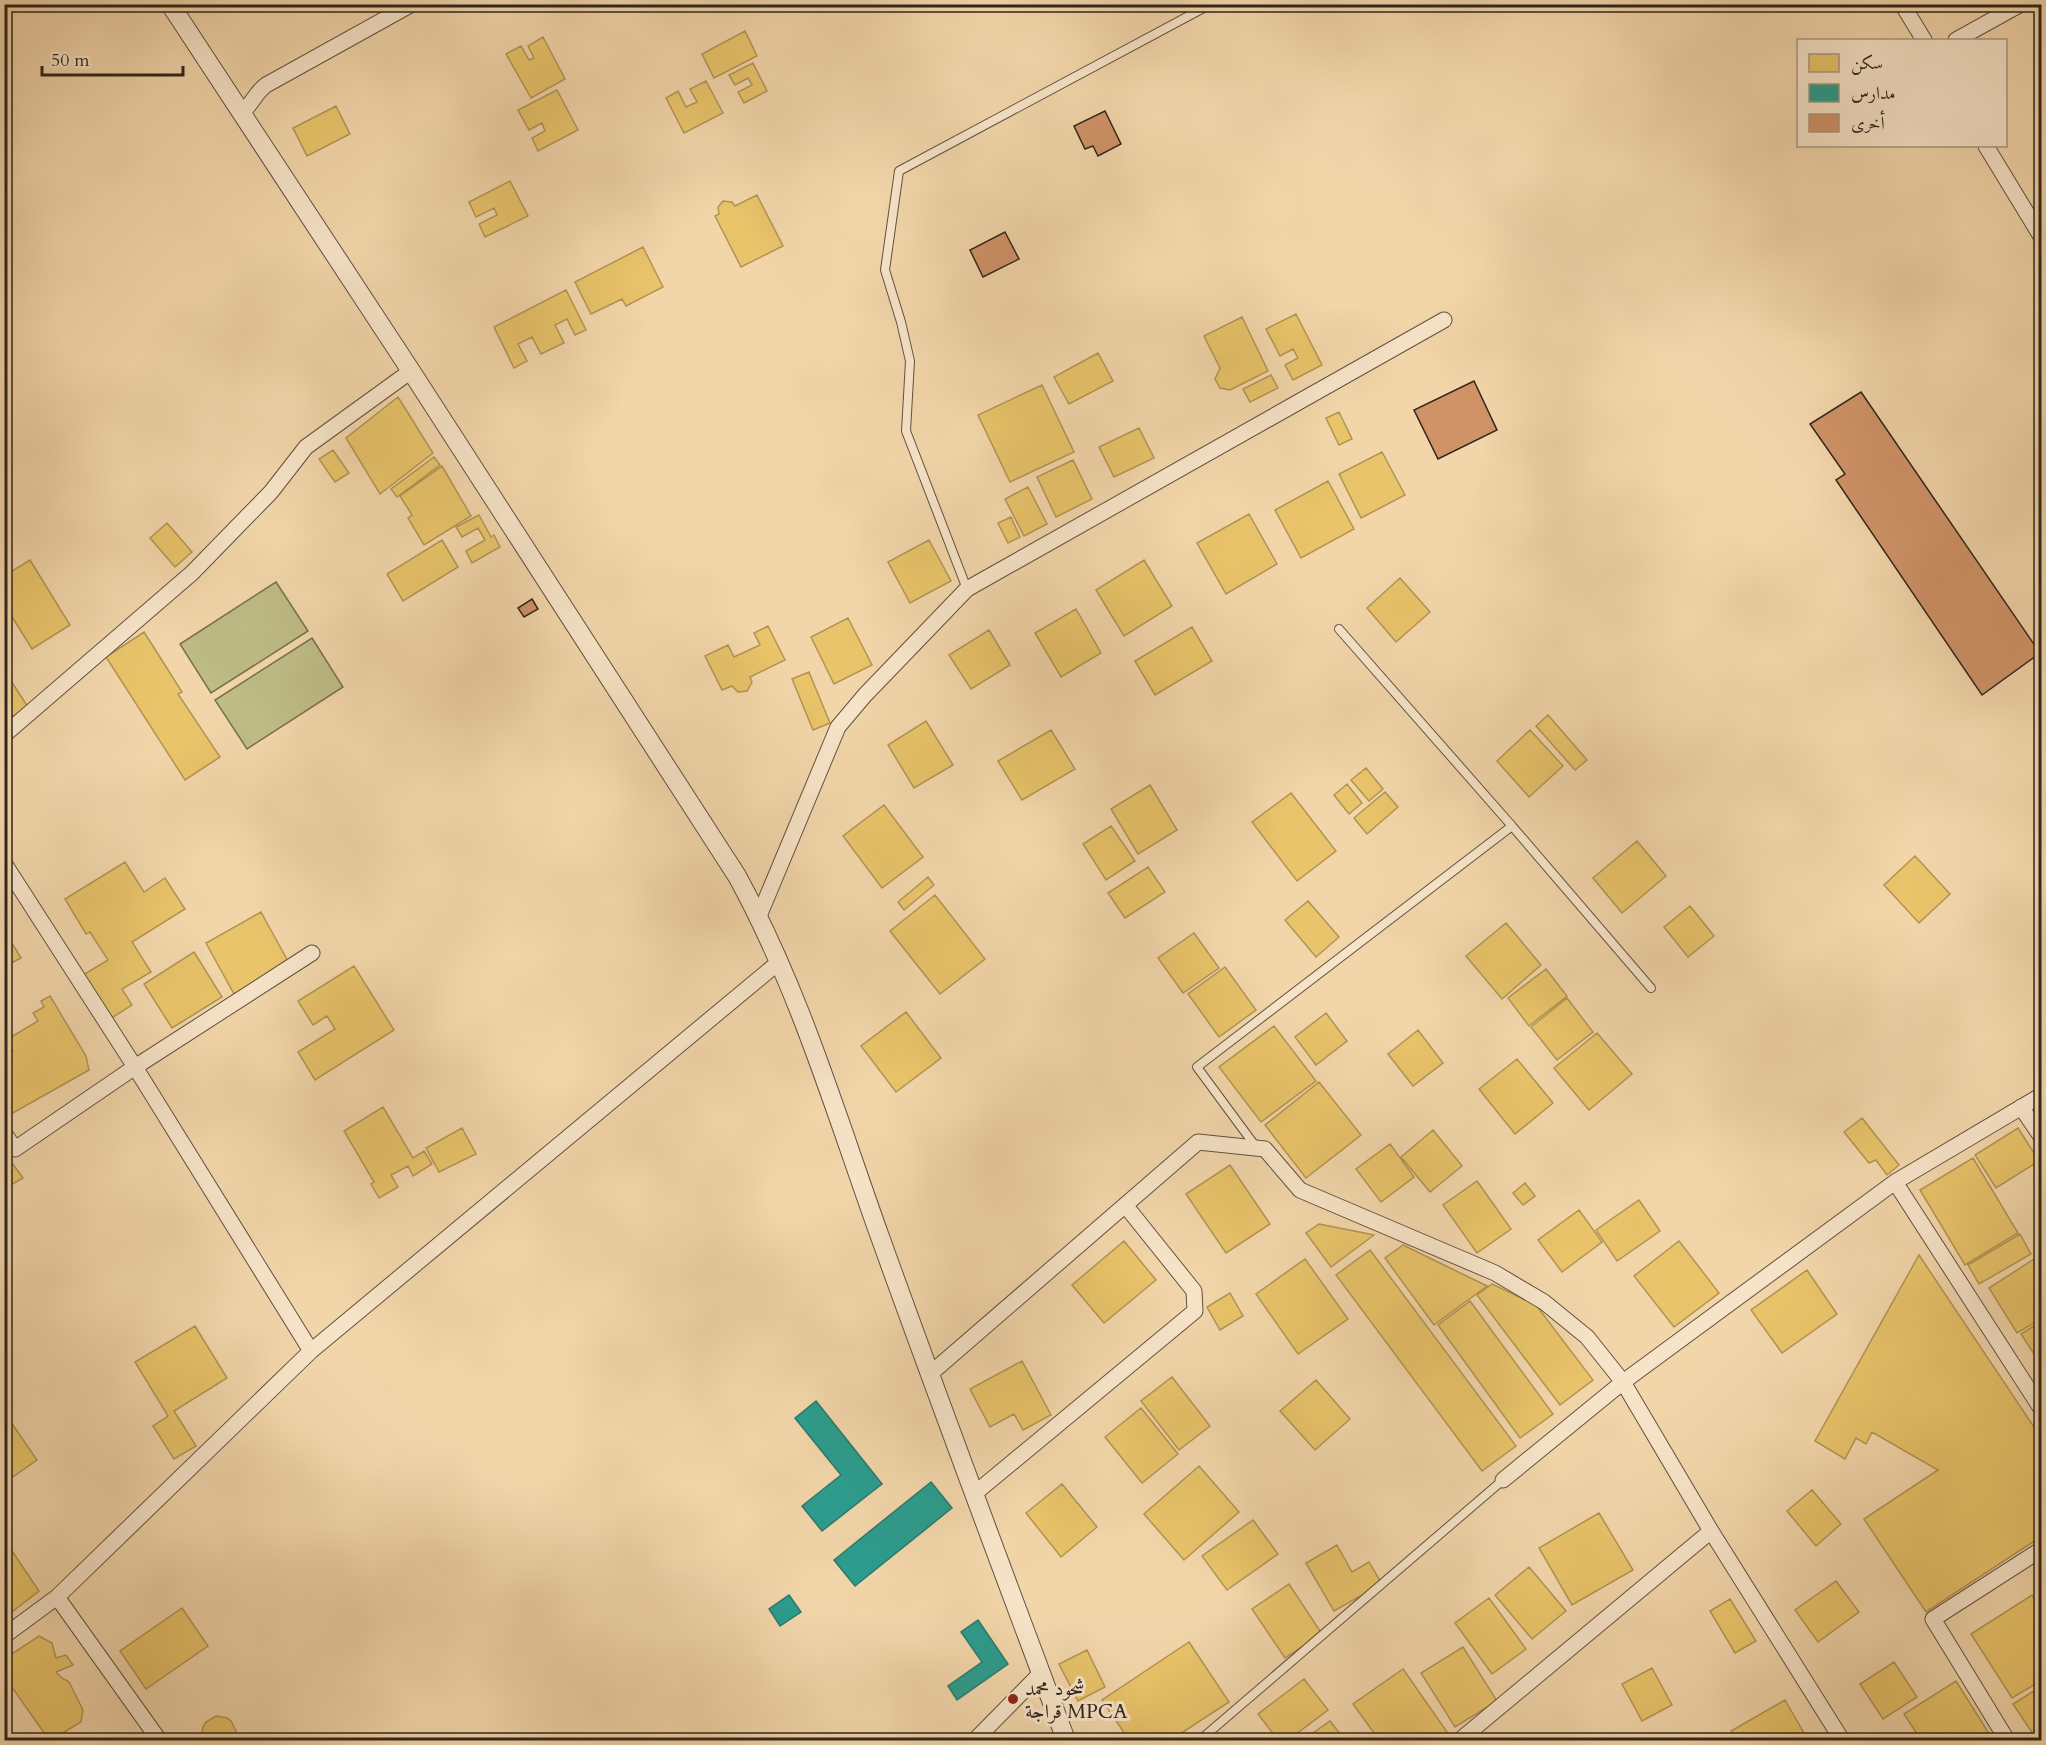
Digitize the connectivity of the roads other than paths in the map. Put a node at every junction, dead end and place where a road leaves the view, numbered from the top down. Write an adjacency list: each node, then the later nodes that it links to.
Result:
1 (170, 4): 8 (street)
2 (412, 4): 8 (street)
3 (1211, 4): 13 (lane)
4 (1902, 4): 6 (street)
5 (2021, 4): 7 (street)
6 (1922, 39)
7 (1958, 39)
8 (242, 113): 12 (street)
9 (1987, 147): 10 (street)
10 (2042, 238)
11 (1444, 320): 13 (street)
12 (411, 371): 15 (street); 18 (street)
13 (967, 589): 18 (street)
14 (1340, 629): 16 (lane)
15 (4, 735)
16 (1512, 826): 21 (lane); 27 (lane)
17 (4, 863): 22 (street)
18 (759, 916): 20 (street)
19 (312, 953): 22 (street)
20 (779, 962): 30 (street); 31 (street)
21 (1651, 988)
22 (135, 1067): 25 (street); 30 (street)
23 (2042, 1095): 24 (street)
24 (2021, 1107): 26 (street); 28 (street)
25 (4, 1133)
26 (2042, 1138)
27 (1257, 1148): 29 (street); 32 (street)
28 (1895, 1182): 32 (street); 33 (street)
29 (1125, 1205): 31 (street); 35 (street)
30 (311, 1351): 38 (street)
31 (930, 1374): 35 (street)
32 (1623, 1382): 34 (street); 36 (street)
33 (2042, 1410)
34 (1503, 1480): 44 (lane)
35 (974, 1494): 40 (street)
36 (1711, 1531): 45 (street); 46 (street)
37 (2042, 1548): 47 (street)
38 (57, 1596): 39 (street); 41 (street)
39 (4, 1636)
40 (1041, 1673): 42 (street); 43 (street)
41 (159, 1740)
42 (975, 1740)
43 (1066, 1740)
44 (1200, 1740)
45 (1460, 1740)
46 (1842, 1740)
47 (2007, 1740)

